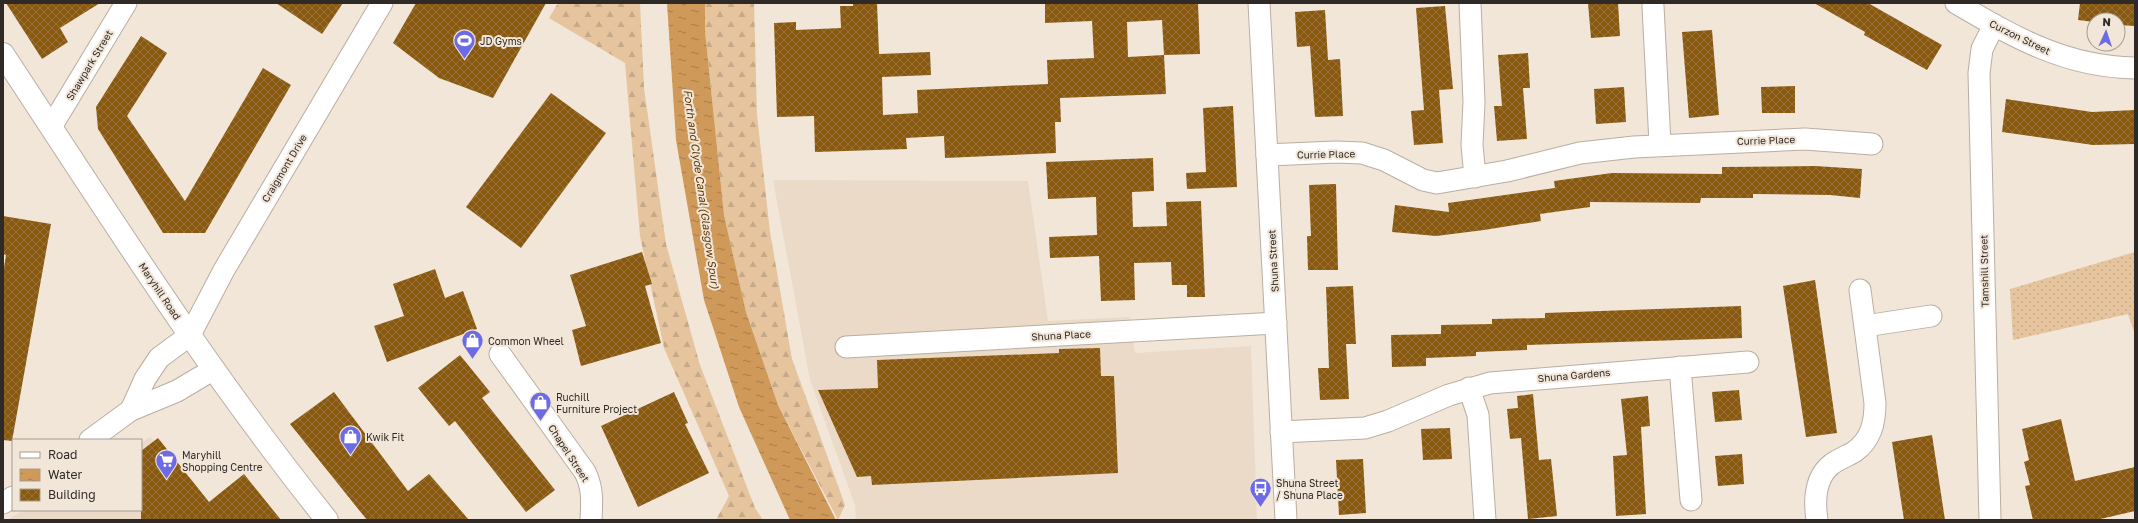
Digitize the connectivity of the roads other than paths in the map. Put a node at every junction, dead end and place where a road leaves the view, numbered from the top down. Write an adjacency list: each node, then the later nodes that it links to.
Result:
1 (126, 3): 10 (street, Shawpark Street)
2 (382, 3): 19 (street, Craigmont Drive)
3 (1259, 3): 13 (street, Shuna Street)
4 (1470, 3): 14 (street)
5 (1956, 3): 7 (street, Curzon Street)
6 (1653, 6): 11 (street)
7 (1994, 25): 9 (street, Curzon Street); 37 (street, Tamshill Street)
8 (3, 54): 10 (main road, Maryhill Road)
9 (2135, 68)
10 (51, 127): 19 (main road, Maryhill Road)
11 (1660, 144): 12 (street, Currie Place); 14 (street, Currie Place)
12 (1872, 144)
13 (1267, 155): 14 (street, Currie Place); 17 (street, Shuna Street)
14 (1475, 177)
15 (1860, 290): 18 (street)
16 (1931, 316): 18 (street)
17 (1276, 323): 20 (street, Shuna Place); 27 (street, Shuna Street)
18 (1865, 326): 36 (street)
19 (190, 335): 24 (main road, Maryhill Road); 26 (street)
20 (846, 347)
21 (500, 354): 33 (street, Chapel Street)
22 (1748, 362): 23 (street, Shuna Gardens)
23 (1680, 367): 25 (street, Shuna Gardens); 30 (street)
24 (214, 369): 26 (street); 32 (main road, Maryhill Road)
25 (1469, 388): 27 (street, Shuna Gardens); 35 (street)
26 (131, 410): 28 (street)
27 (1282, 432): 34 (street, Shuna Street)
28 (91, 439)
29 (12, 498): 31 (street)
30 (1691, 500)
31 (3, 503)
32 (327, 520)
33 (592, 520)
34 (1286, 520)
35 (1484, 520)
36 (1816, 520)
37 (1990, 520)

